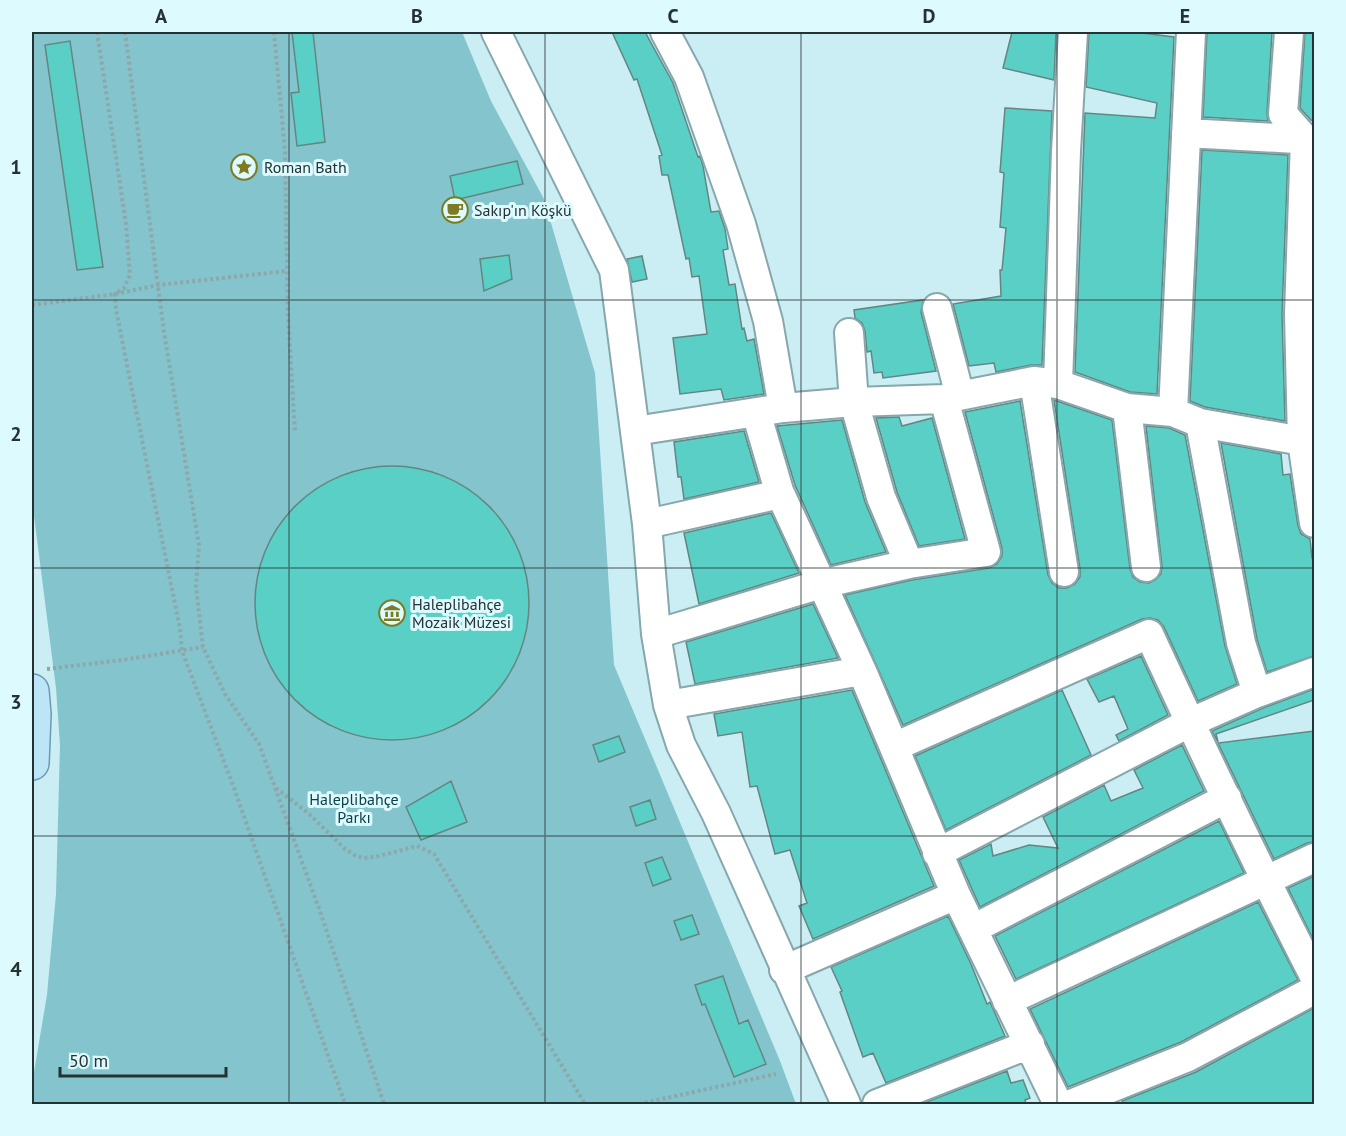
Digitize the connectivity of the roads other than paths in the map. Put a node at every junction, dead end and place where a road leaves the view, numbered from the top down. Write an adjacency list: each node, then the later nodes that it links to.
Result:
1 (496, 32): 17 (street)
2 (664, 32): 14 (street)
3 (1073, 32): 10 (street)
4 (1191, 32): 6 (street)
5 (1289, 32): 7 (street)
6 (1186, 133): 7 (street); 15 (street)
7 (1310, 140): 18 (street)
8 (937, 309): 11 (street)
9 (849, 333): 12 (street)
10 (1046, 383): 11 (street); 13 (street); 24 (street)
11 (952, 398): 12 (street); 22 (street)
12 (854, 402): 14 (street); 22 (street)
13 (1127, 408): 15 (street); 23 (street)
14 (769, 410): 17 (street); 19 (street)
15 (1173, 412): 16 (street)
16 (1200, 423): 18 (street); 30 (street)
17 (635, 431): 20 (street)
18 (1308, 442): 21 (street)
19 (780, 494): 20 (street); 25 (street)
20 (647, 524): 26 (street)
21 (1314, 524)
22 (909, 564): 25 (street)
23 (1146, 567)
24 (1064, 572)
25 (821, 584): 26 (street); 27 (street)
26 (656, 634): 31 (street)
27 (862, 671): 31 (street); 33 (street)
28 (1314, 672): 30 (street)
29 (35, 681): 34 (main road)
30 (1257, 693): 32 (street)
31 (668, 705): 41 (street)
32 (1189, 723): 33 (street); 35 (street); 36 (street)
33 (894, 747): 36 (street)
34 (32, 763)
35 (1227, 798): 38 (street); 40 (street)
36 (937, 853): 39 (street)
37 (1314, 858): 38 (street)
38 (1265, 879): 42 (street); 44 (street)
39 (956, 895): 40 (street); 41 (street)
40 (973, 929): 44 (street)
41 (784, 970): 46 (street)
42 (1314, 976)
43 (1314, 990): 49 (street)
44 (1007, 1001): 45 (street)
45 (1030, 1044): 47 (street); 48 (street)
46 (846, 1104)
47 (877, 1104)
48 (1058, 1104)
49 (1071, 1104)

